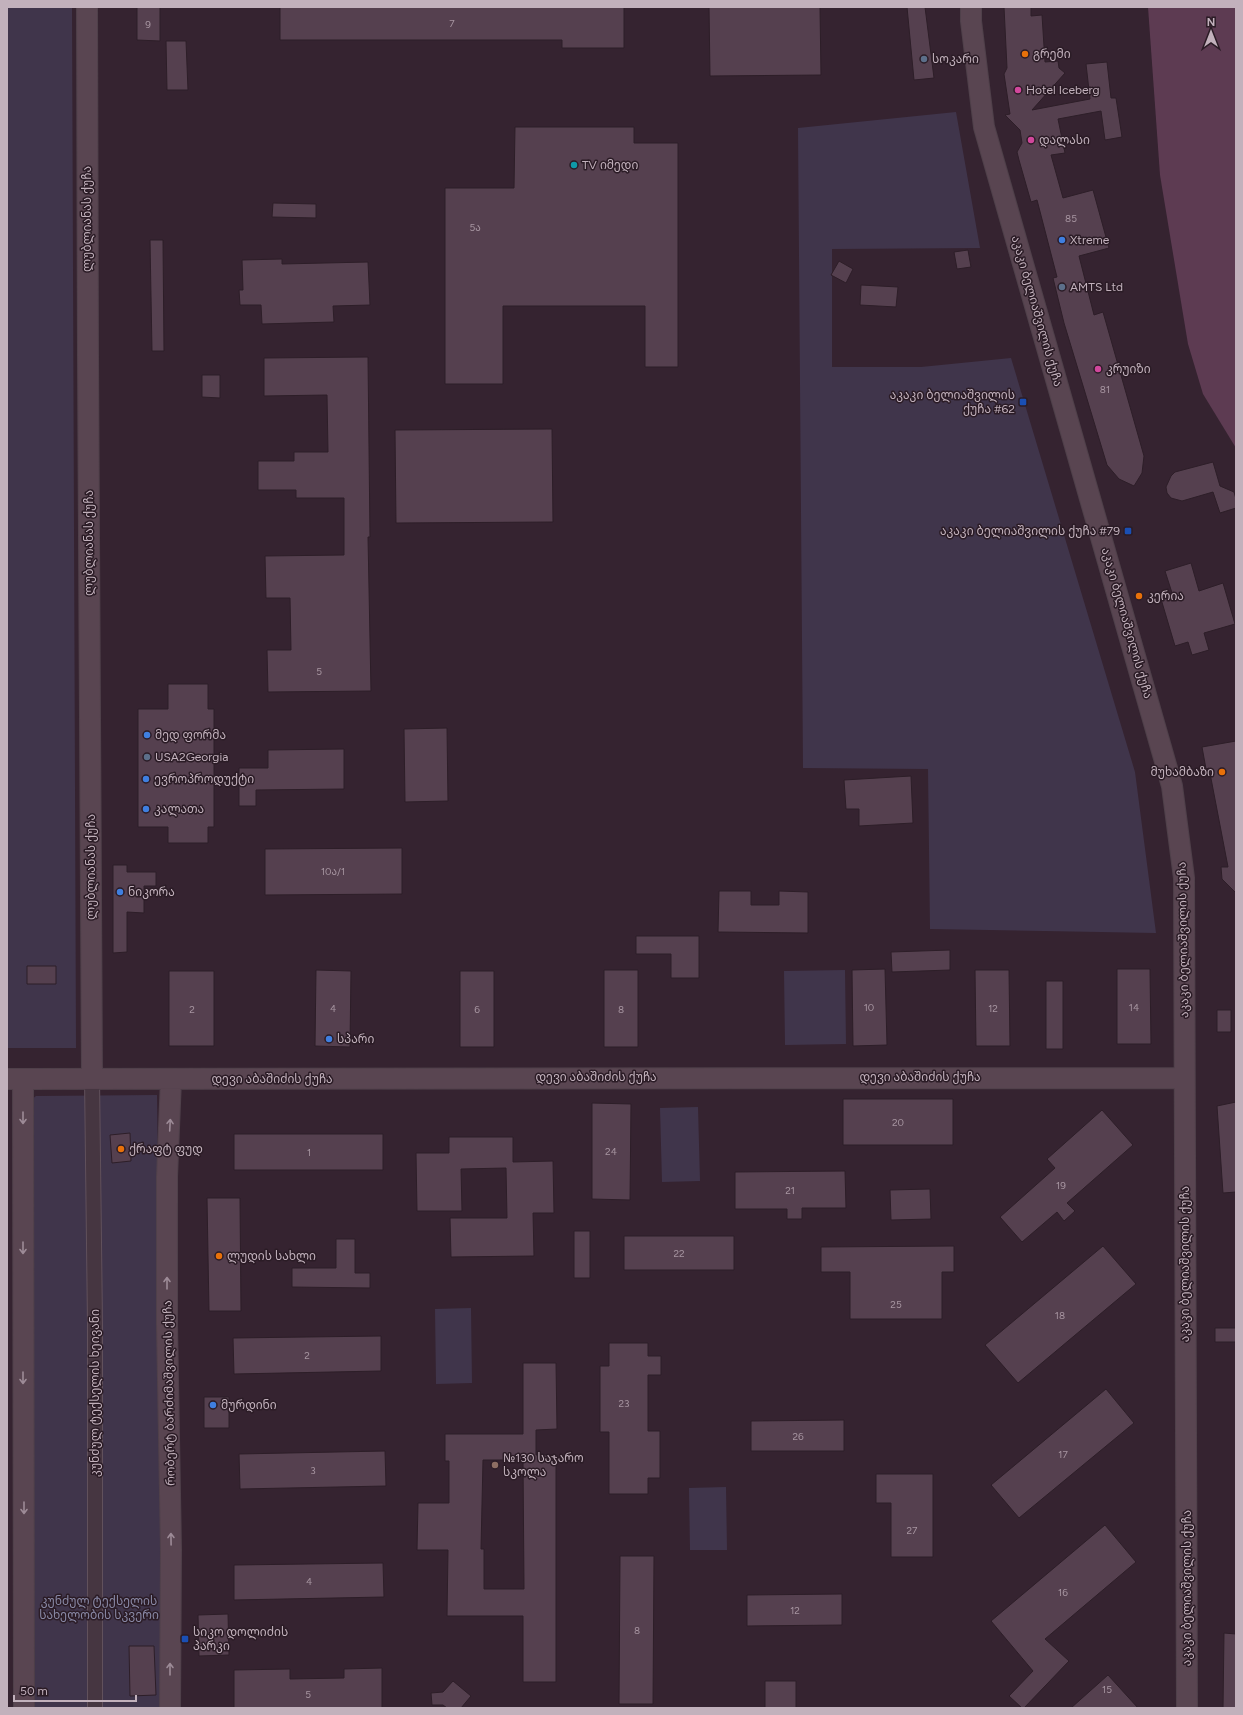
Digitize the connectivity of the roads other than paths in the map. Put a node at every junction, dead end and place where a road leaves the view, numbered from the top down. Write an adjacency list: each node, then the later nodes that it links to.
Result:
1 (87, 7): 3 (street, ლუბლიანას ქუჩა)
2 (971, 7): 4 (street, აკაკი ბელიაშვილის ქუჩა)
3 (92, 1078): 5 (street, დევი აბაშიძის ქუჩა); 6 (street, დევი აბაშიძის ქუჩა); 8 (street, კუნძულ ტექსელის ხეივანი)
4 (1184, 1078): 6 (street, დევი აბაშიძის ქუჩა); 10 (street, აკაკი ბელიაშვილის ქუჩა)
5 (15, 1079): 7 (street, one-way to 7)
6 (171, 1079): 9 (street, რობერტ ბარძიმაშვილის ქუჩა, one-way to 6)
7 (24, 1708)
8 (95, 1708)
9 (170, 1708)
10 (1187, 1708)

